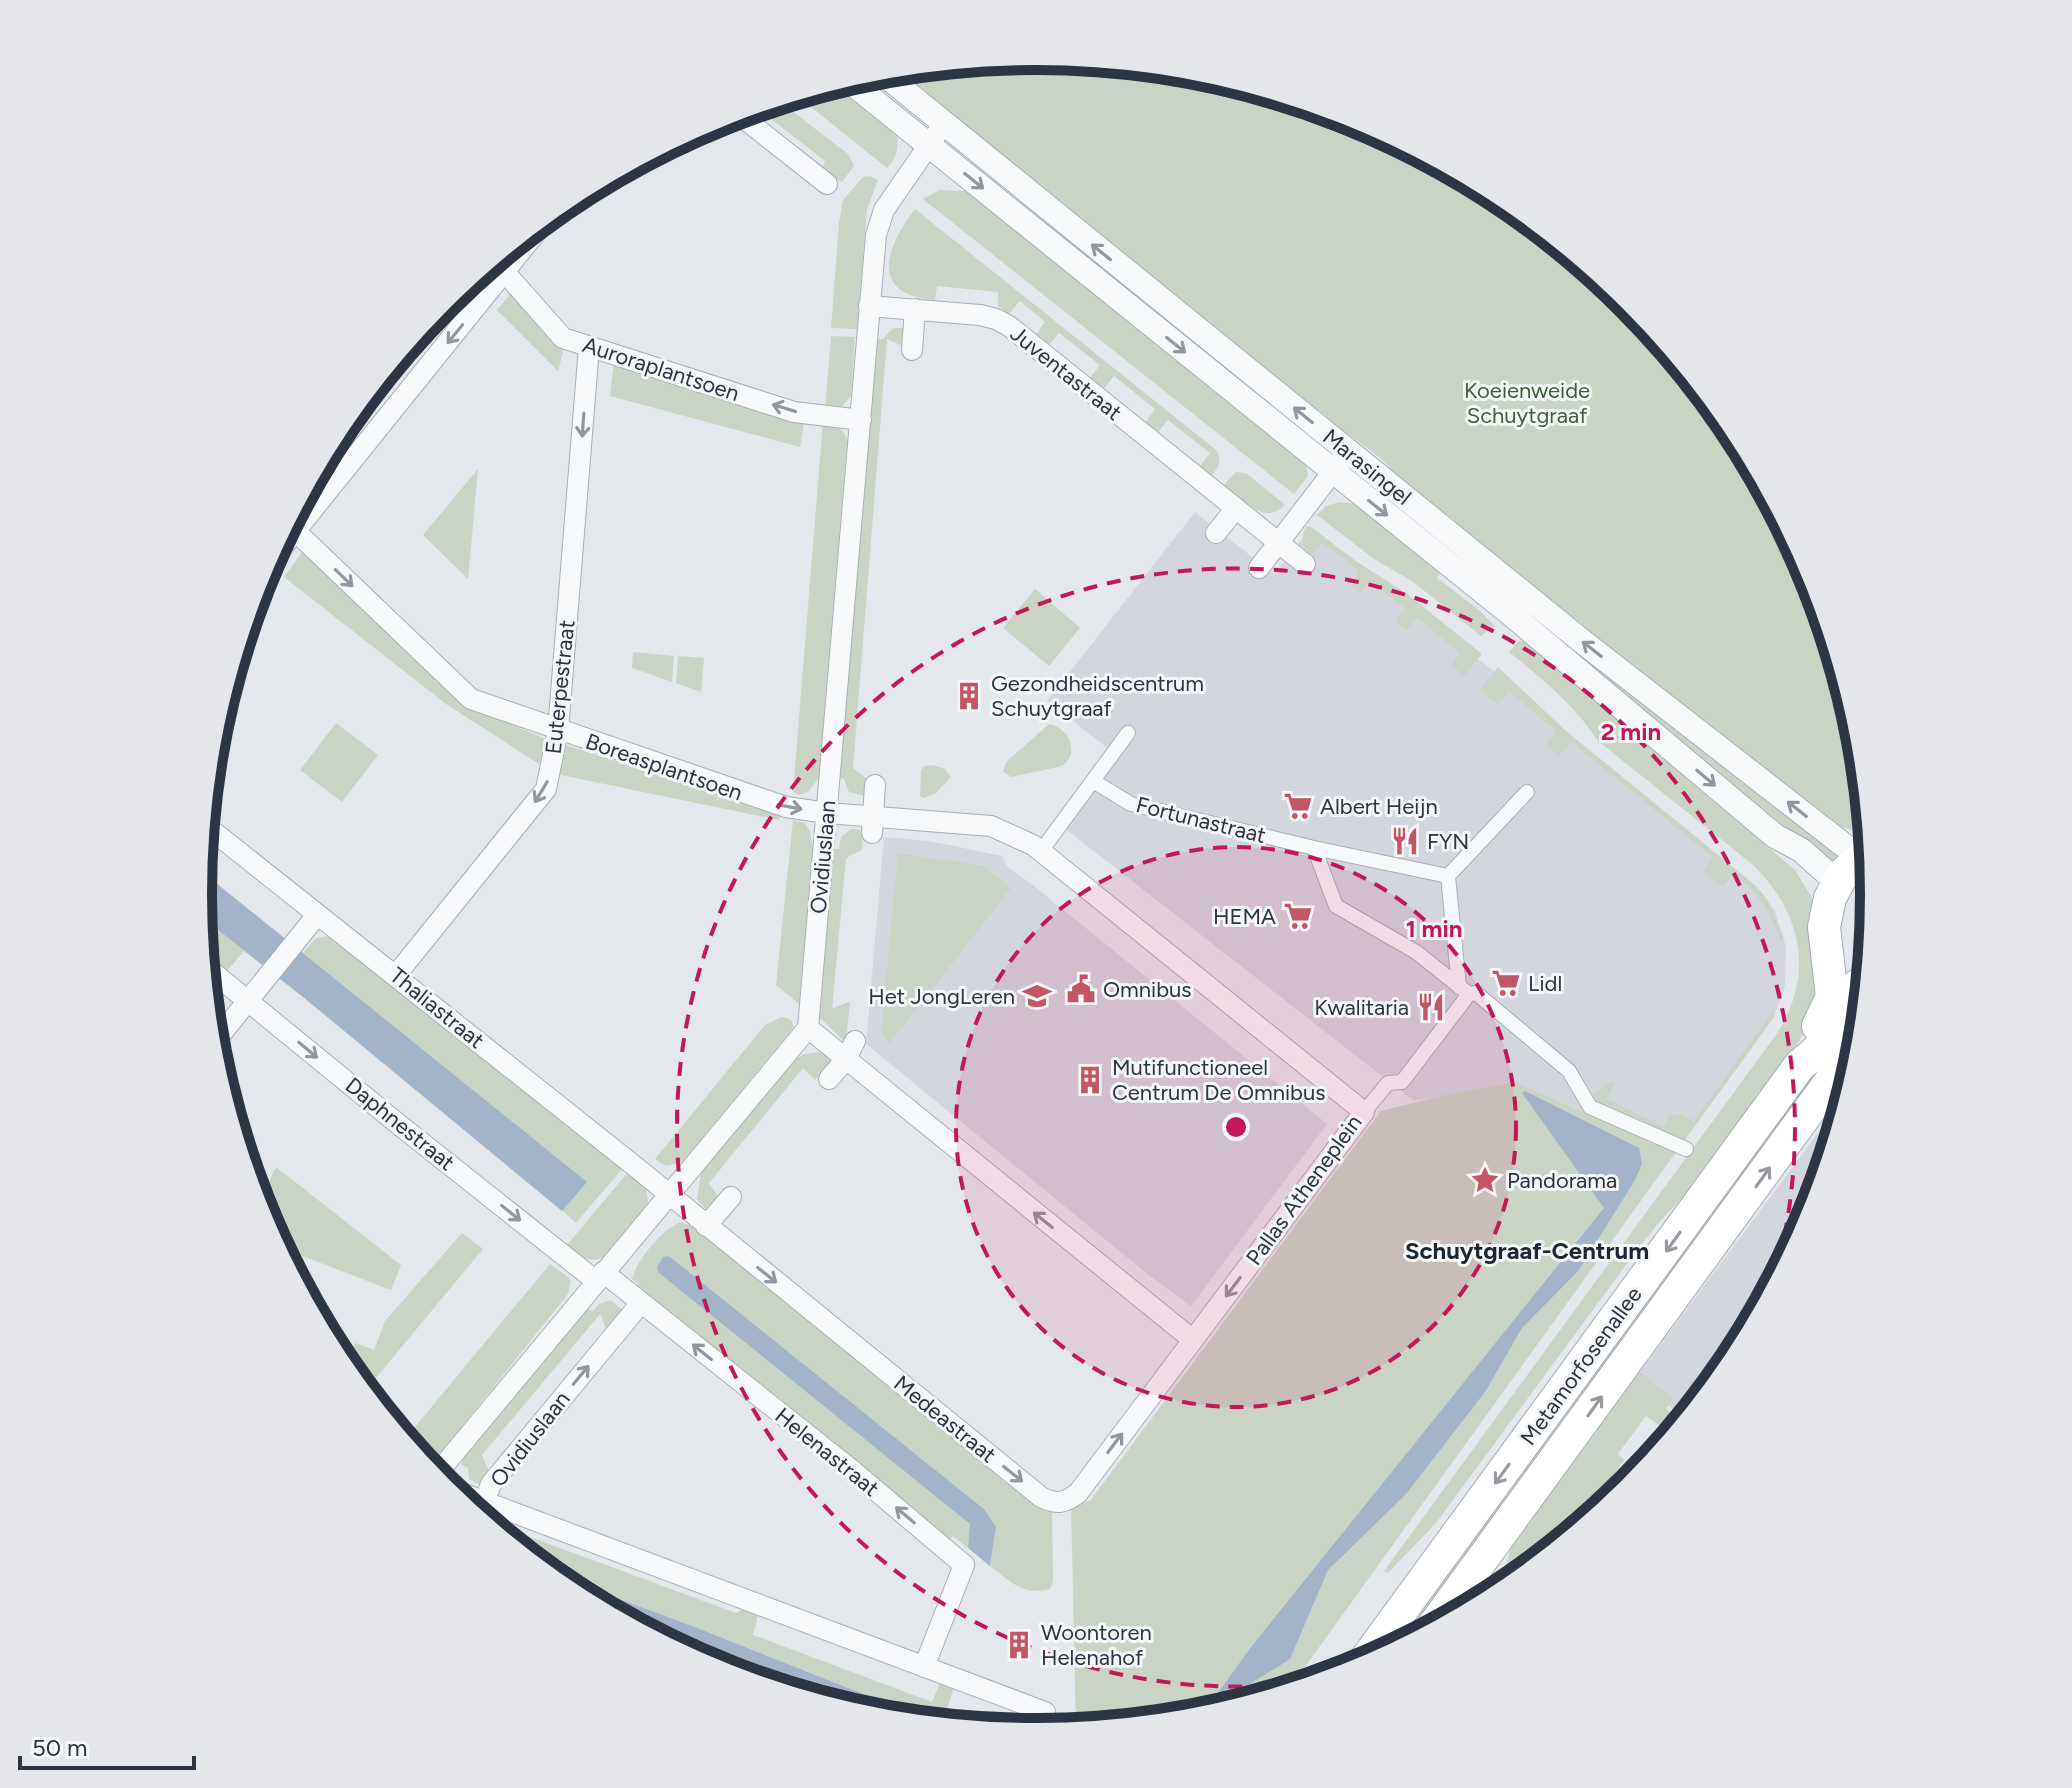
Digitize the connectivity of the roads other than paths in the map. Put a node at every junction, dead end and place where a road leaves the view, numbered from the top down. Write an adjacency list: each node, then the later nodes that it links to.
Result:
1 (894, 83): 4 (street, Marasingel)
2 (860, 89): 5 (street, Marasingel)
3 (749, 122): 6 (street)
4 (944, 123): 5 (street, Ovidiuslaan); 14 (street, Marasingel, one-way to 4)
5 (928, 144): 9 (street, Ovidiuslaan); 15 (street, Marasingel, one-way to 15)
6 (827, 184)
7 (500, 268): 11 (street, Auroraplantsoen)
8 (494, 273): 16 (street, one-way to 16)
9 (869, 306): 10 (street, Juventastraat); 13 (street, Ovidiuslaan)
10 (915, 309): 12 (street); 17 (street, Juventastraat)
11 (589, 347): 13 (street, Auroraplantsoen, one-way to 11); 23 (street, Euterpestraat, one-way to 23)
12 (912, 350)
13 (861, 420): 28 (street, Ovidiuslaan)
14 (1348, 452): 15 (street); 33 (street, Marasingel, one-way to 14)
15 (1332, 471): 20 (street); 36 (street, Marasingel, one-way to 36)
16 (311, 503)
17 (1236, 508): 19 (street); 20 (street, Juventastraat)
18 (296, 531): 23 (street, Boreasplantsoen, one-way to 23)
19 (1216, 533)
20 (1278, 542): 21 (street, Juventastraat); 22 (street)
21 (1305, 564)
22 (1259, 568)
23 (558, 730): 28 (street, Boreasplantsoen, one-way to 28); 39 (street, Euterpestraat, one-way to 39)
24 (1128, 733): 25 (street)
25 (1093, 781): 31 (street, Fortunastraat); 32 (street)
26 (875, 785): 29 (street)
27 (1527, 792): 35 (street)
28 (827, 813): 29 (street, Pallas Atheneplein); 43 (street, Ovidiuslaan)
29 (872, 825): 32 (street, Pallas Atheneplein)
30 (215, 833): 37 (street, Thaliastraat)
31 (1314, 848): 35 (street, Fortunastraat); 41 (street)
32 (1041, 851): 49 (street, Pallas Atheneplein)
33 (1858, 852)
34 (1859, 869): 36 (main road)
35 (1448, 876): 41 (street)
36 (1838, 894): 40 (main road)
37 (317, 915): 39 (street, Thaliastraat); 42 (street)
38 (217, 975): 42 (street, Daphnestraat)
39 (396, 975): 52 (street, Thaliastraat)
40 (1851, 988): 62 (main road, Metamorfosenallee, one-way to 62)
41 (1464, 990): 49 (street); 51 (street)
42 (248, 1000): 44 (street); 55 (street, Daphnestraat, one-way to 55)
43 (808, 1028): 45 (street); 52 (street)
44 (224, 1030)
45 (851, 1050): 47 (street); 57 (street, one-way to 45)
46 (1841, 1067): 50 (main road, Metamorfosenallee)
47 (829, 1079)
48 (1836, 1092): 50 (main road)
49 (1364, 1112): 57 (street, Pallas Atheneplein, one-way to 57)
50 (1804, 1120): 61 (main road, Metamorfosenallee, one-way to 50)
51 (1686, 1149)
52 (668, 1194): 54 (street, Medeastraat); 55 (street)
53 (731, 1197): 54 (street)
54 (706, 1226): 57 (street, Medeastraat, one-way to 57)
55 (600, 1276): 56 (street, Helenastraat); 58 (street)
56 (641, 1303): 60 (street, Ovidiuslaan, one-way to 56); 63 (street, Helenastraat, one-way to 56)
57 (1193, 1340)
58 (443, 1466)
59 (479, 1501): 60 (street)
60 (484, 1503): 63 (street)
61 (1446, 1609)
62 (1378, 1643)
63 (924, 1667): 64 (street)
64 (1045, 1712)

